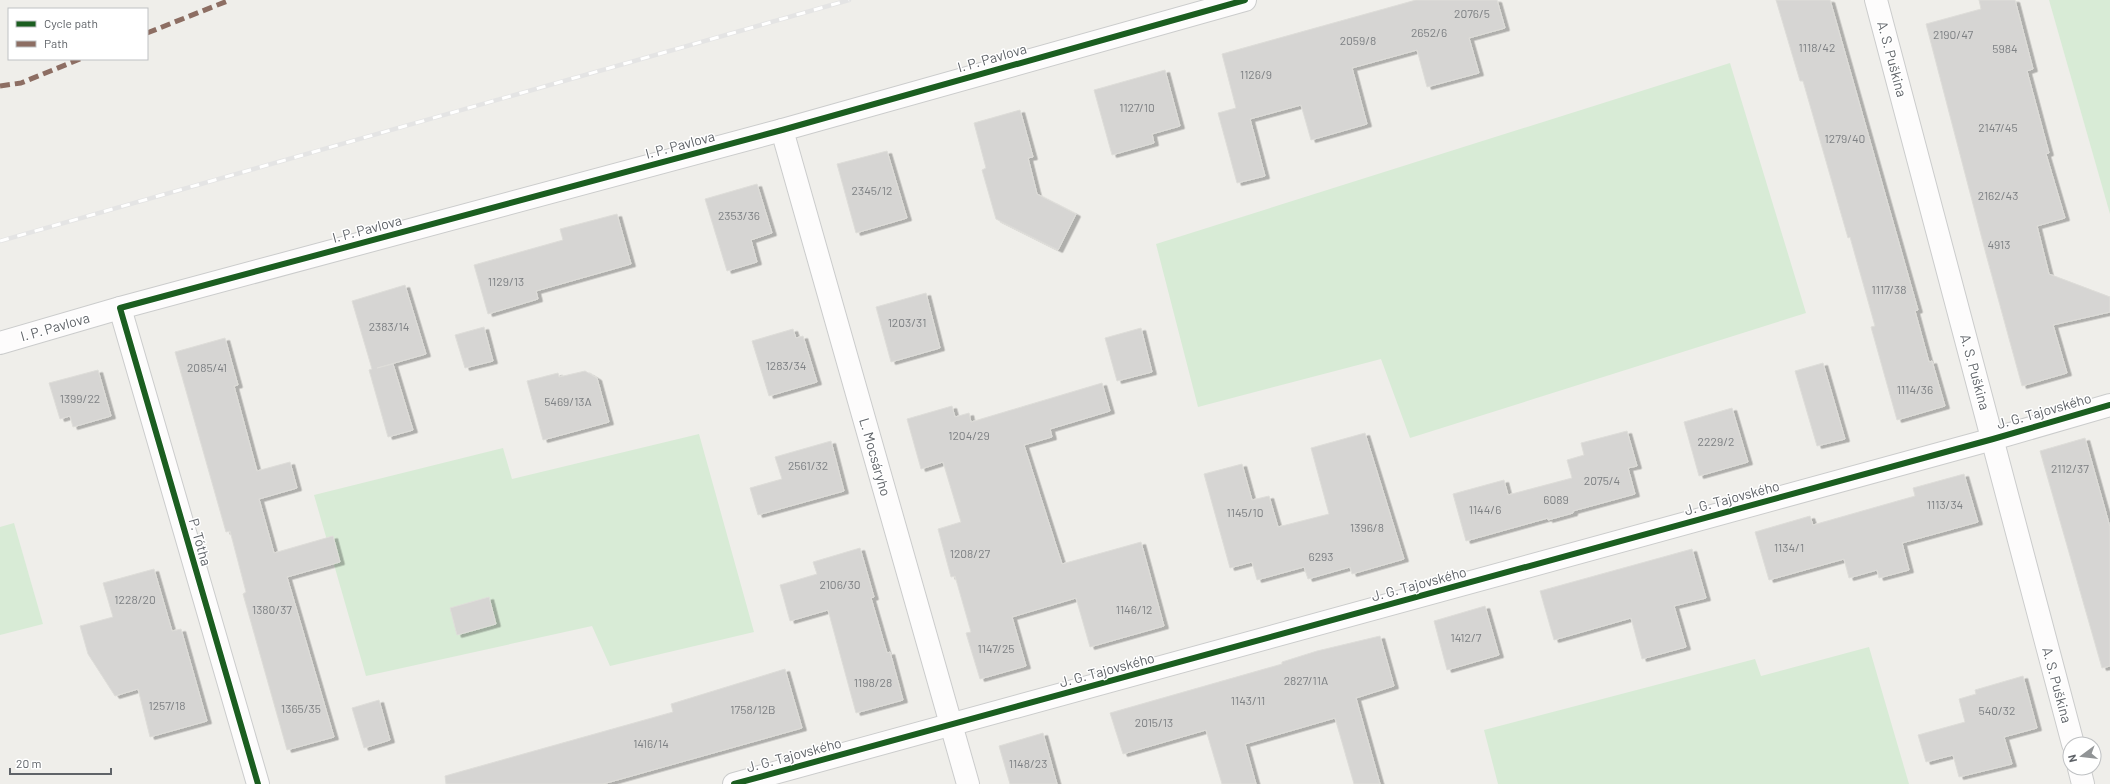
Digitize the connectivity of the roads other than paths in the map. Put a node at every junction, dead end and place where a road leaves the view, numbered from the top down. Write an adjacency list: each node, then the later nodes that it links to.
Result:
1 (1244, 0): 3 (street, I. P. Pavlova)
2 (1876, 0): 7 (street, A. S. Puškina)
3 (782, 130): 4 (street, I. P. Pavlova); 8 (street, L. Mocsáryho)
4 (120, 308): 5 (street, I. P. Pavlova); 10 (street, P. Tótha)
5 (0, 343)
6 (2110, 405): 7 (street, J. G. Tajovského)
7 (1993, 439): 8 (street, J. G. Tajovského); 9 (street, A. S. Puškina)
8 (951, 725): 11 (street, J. G. Tajovského); 12 (street, L. Mocsáryho)
9 (2071, 736)
10 (258, 784)
11 (734, 784)
12 (968, 784)

